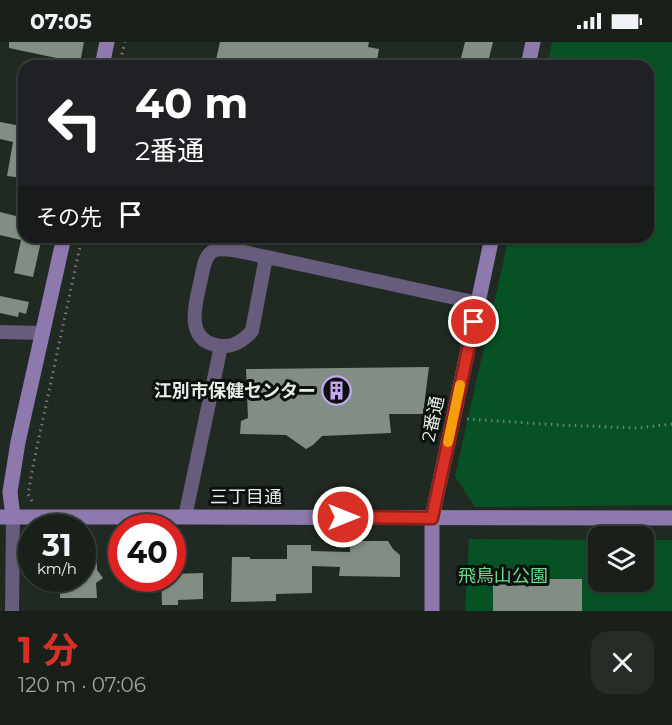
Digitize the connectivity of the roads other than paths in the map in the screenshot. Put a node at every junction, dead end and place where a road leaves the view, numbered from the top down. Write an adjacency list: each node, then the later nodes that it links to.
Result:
1 (107, 42): 3 (street)
2 (533, 42): 4 (street)
3 (103, 60)
4 (529, 60)
5 (63, 243): 10 (street)
6 (491, 243): 8 (street, 2番通)
7 (266, 257): 8 (street); 11 (street); 11 (street)
8 (478, 303): 16 (street, 2番通)
9 (0, 332): 10 (street)
10 (43, 333): 15 (street)
11 (220, 346): 12 (street)
12 (185, 514)
13 (108, 516): 15 (street, 三丁目通)
14 (186, 516): 16 (street, 三丁目通)
15 (6, 517): 18 (street)
16 (432, 518): 17 (street, 三丁目通); 19 (street, 2番通)
17 (672, 518)
18 (12, 611)
19 (432, 611)

